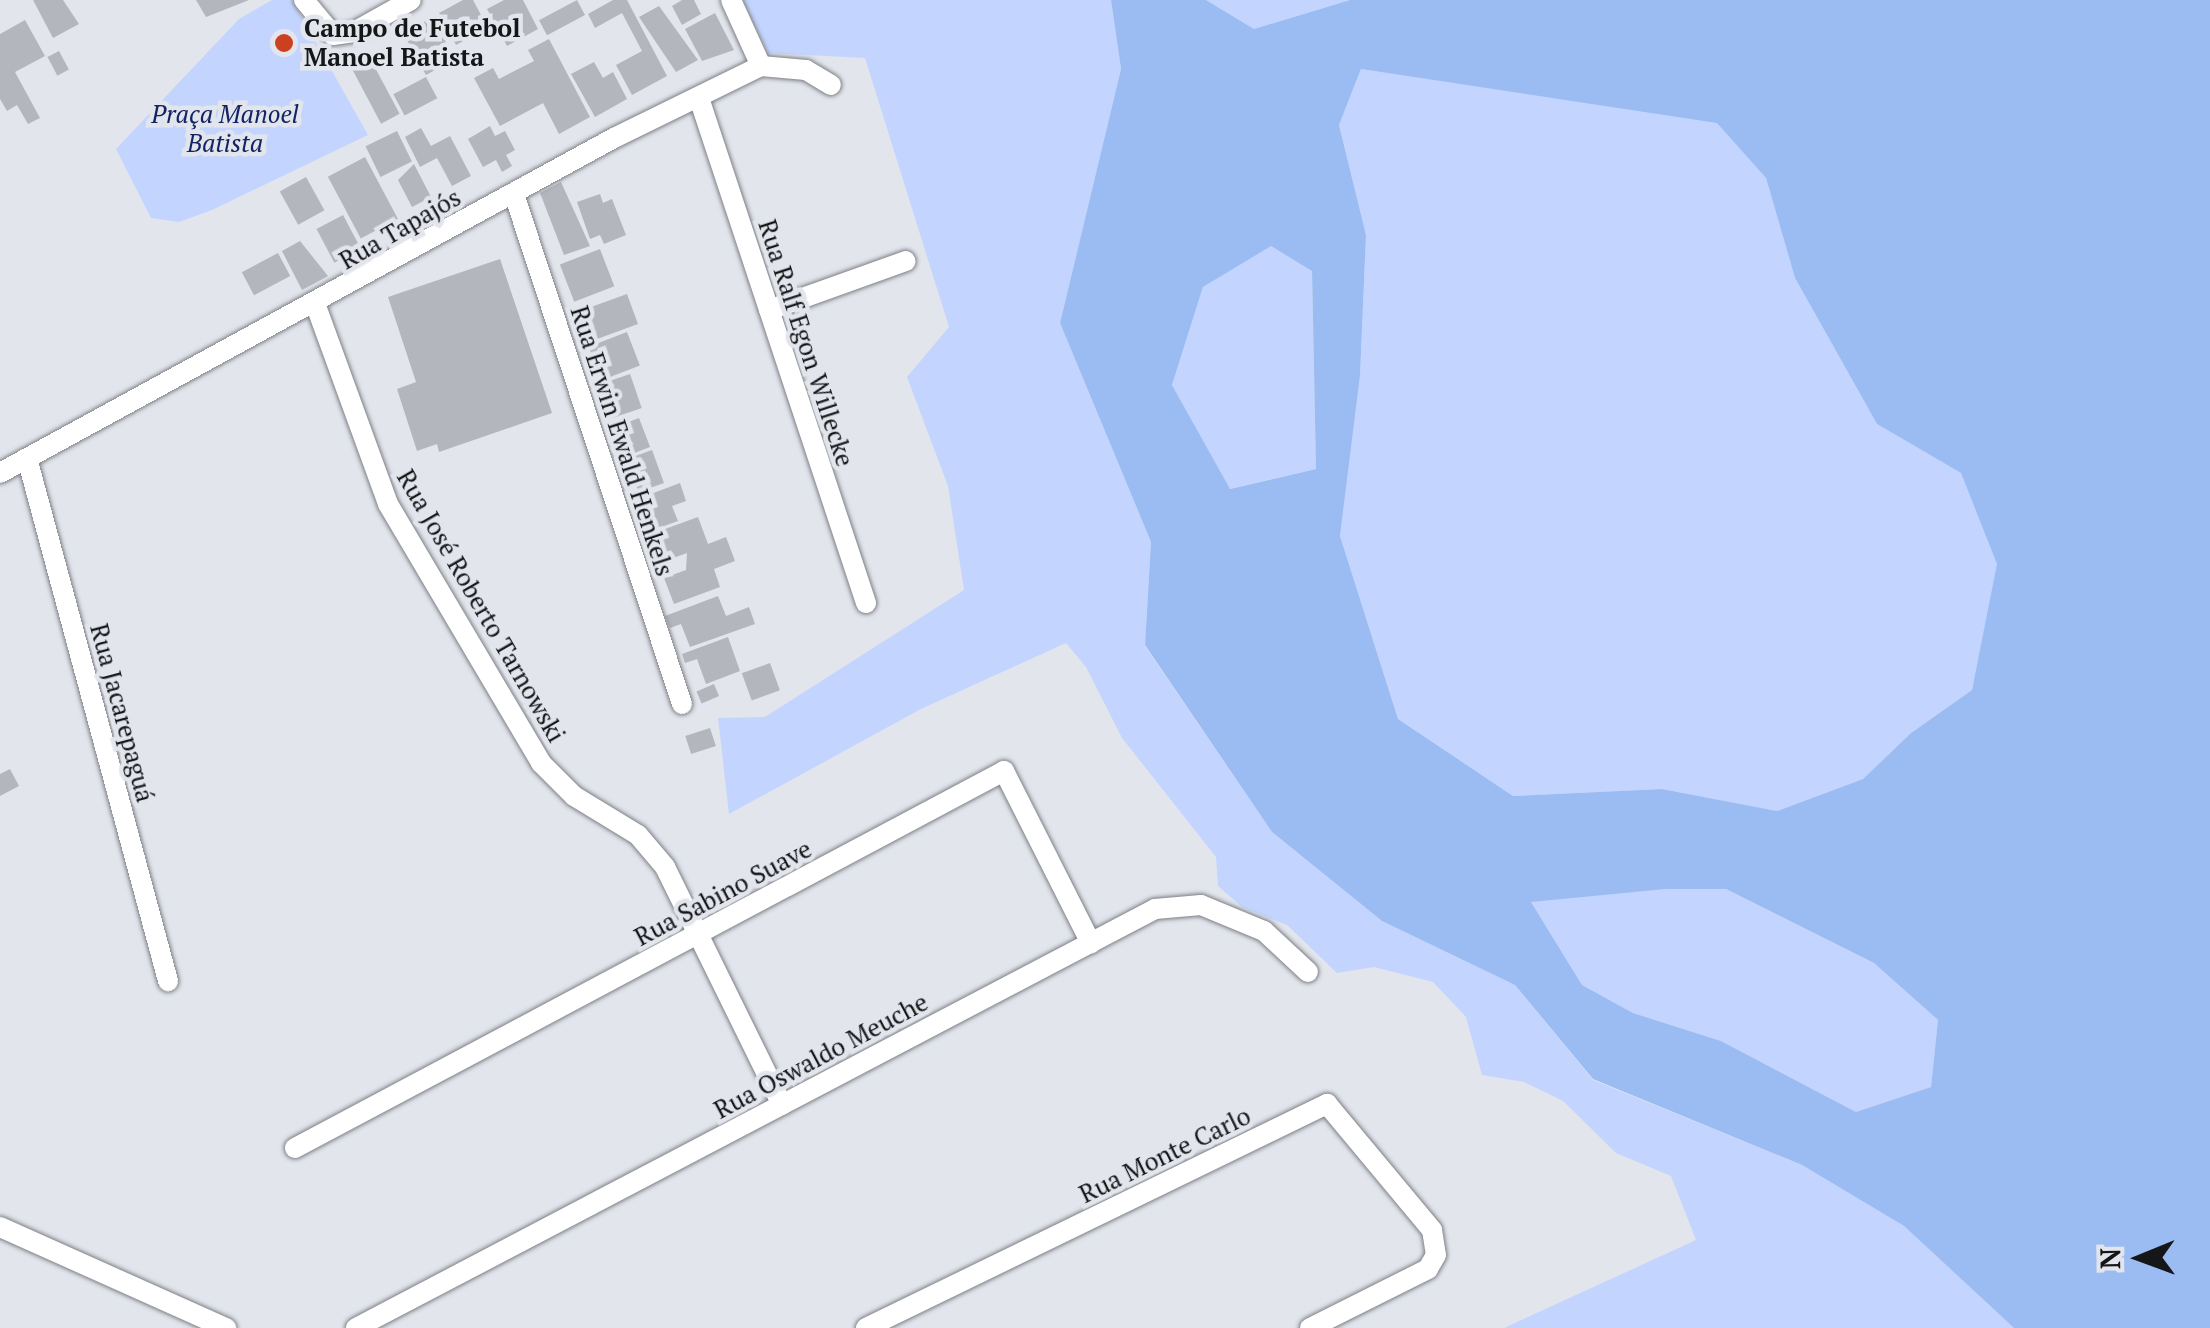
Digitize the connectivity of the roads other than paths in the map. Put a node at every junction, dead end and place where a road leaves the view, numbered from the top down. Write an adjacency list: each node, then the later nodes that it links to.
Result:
1 (304, 0): 2 (street)
2 (410, 0)
3 (731, 0): 4 (street)
4 (761, 66): 5 (street); 6 (street, Rua Tapajós)
5 (831, 85)
6 (699, 98): 7 (street, Rua Tapajós); 10 (street, Rua Ralf Egon Willecke)
7 (514, 194): 9 (street, Rua Tapajós); 14 (street, Rua Erwin Ewald Henkels)
8 (906, 261): 10 (street)
9 (316, 306): 11 (street, Rua Tapajós); 15 (street, Rua José Roberto Tarnowski)
10 (770, 310): 13 (street, Rua Ralf Egon Willecke)
11 (27, 458): 12 (street, Rua Tapajós); 18 (street, Rua Jacarepaguá)
12 (0, 473)
13 (866, 603)
14 (682, 704)
15 (699, 935): 16 (street, Rua Sabino Suave); 19 (street, Rua José Roberto Tarnowski); 20 (street, Rua Sabino Suave)
16 (1091, 943): 17 (street, Rua Oswaldo Meuche); 19 (street, Rua Oswaldo Meuche)
17 (1308, 972)
18 (168, 981)
19 (782, 1105): 23 (street, Rua Oswaldo Meuche)
20 (295, 1148)
21 (0, 1227): 22 (street)
22 (226, 1328)
23 (356, 1328)
24 (866, 1328): 25 (street, Rua Monte Carlo)
25 (1310, 1328)

